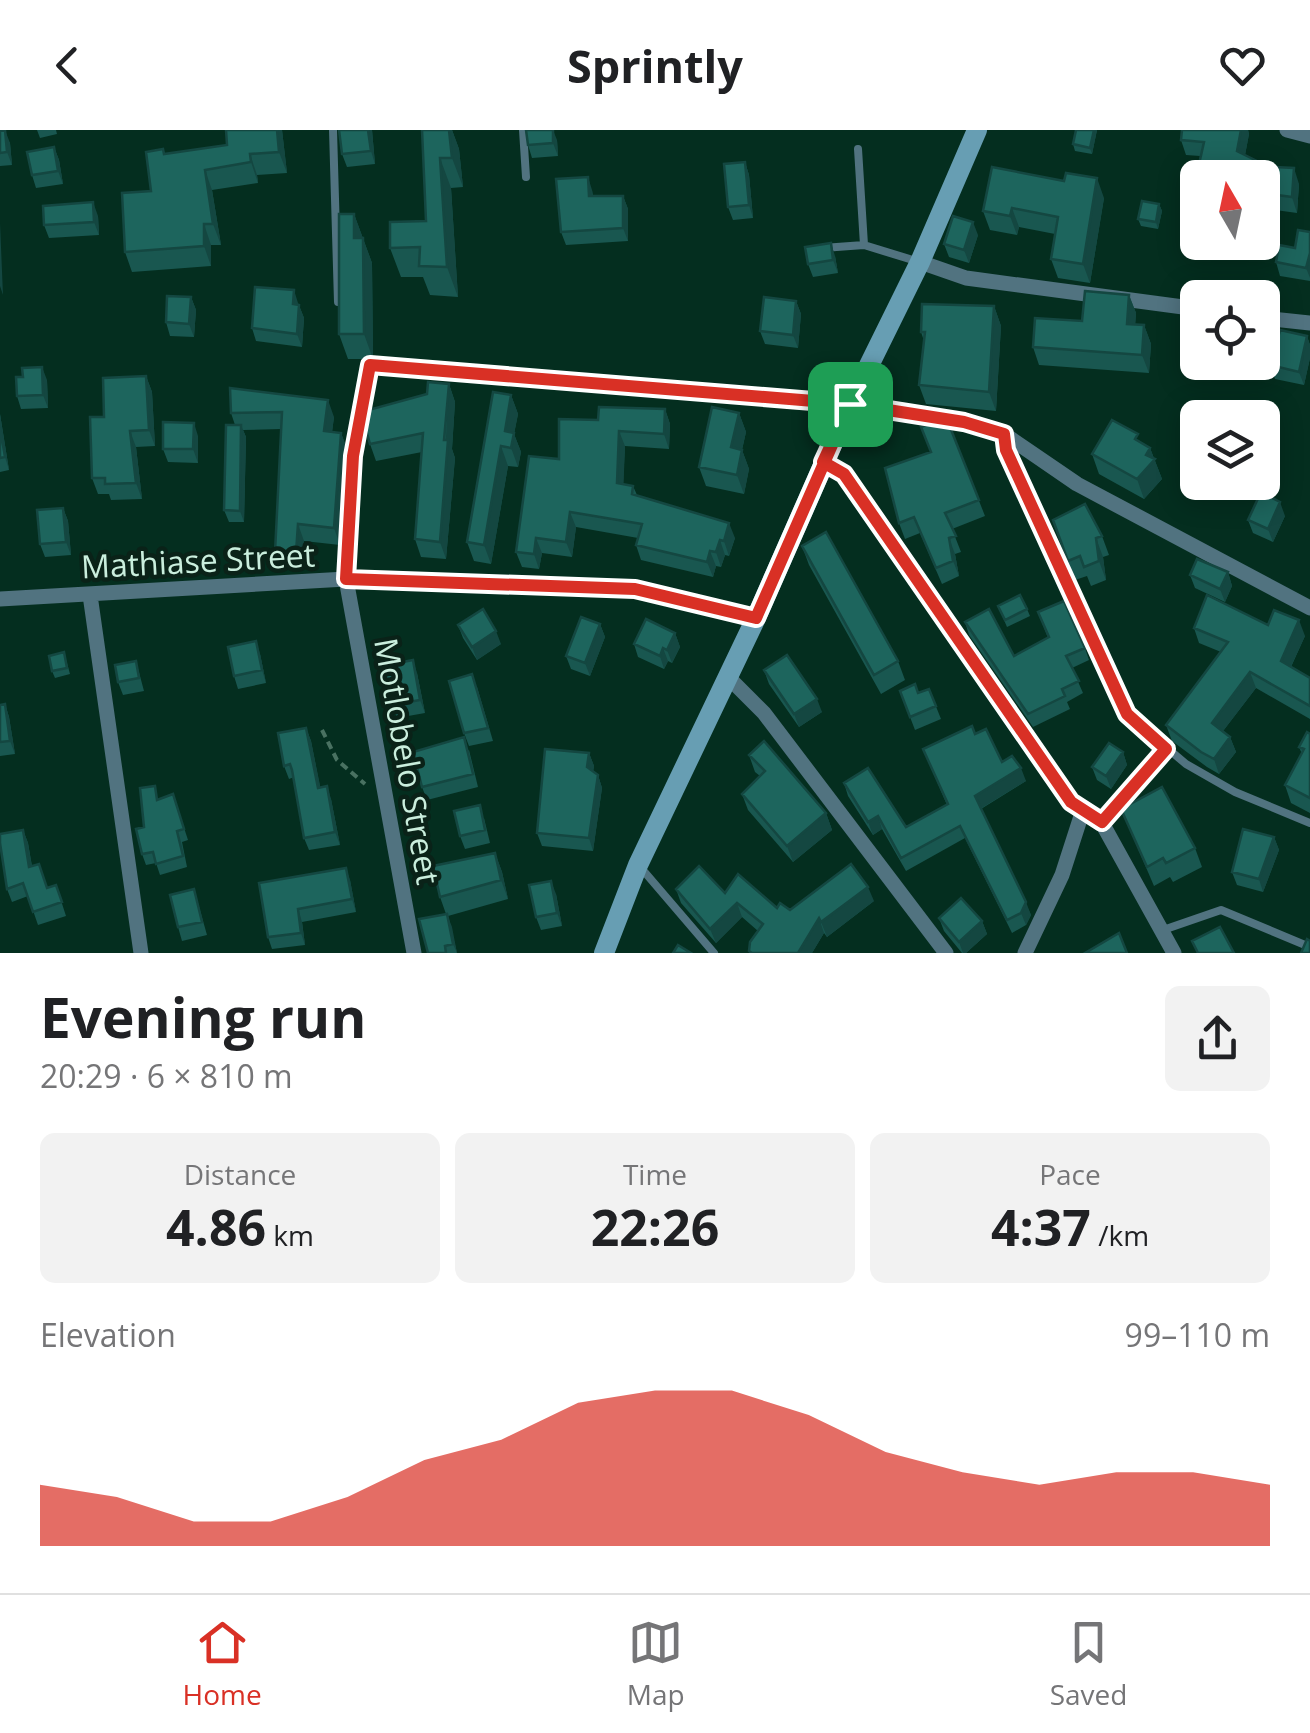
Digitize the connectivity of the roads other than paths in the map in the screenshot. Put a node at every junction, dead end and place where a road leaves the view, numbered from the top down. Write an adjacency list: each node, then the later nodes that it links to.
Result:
1 (334, 130): 11 (lane)
2 (523, 130): 7 (lane)
3 (977, 130): 10 (main road)
4 (1287, 130): 5 (street)
5 (1310, 136)
6 (858, 148): 8 (lane)
7 (526, 177)
8 (864, 245): 9 (lane); 10 (lane)
9 (814, 249)
10 (920, 262): 12 (street); 15 (main road)
11 (338, 302)
12 (1180, 307)
13 (1280, 320): 14 (street)
14 (1310, 323)
15 (850, 404): 16 (street); 17 (main road)
16 (1004, 434): 21 (street); 24 (lane)
17 (823, 462): 22 (main road); 25 (street)
18 (346, 579): 19 (street, Mathiase Street); 22 (street, Mathiase Street); 32 (street, Motlobelo Street)
19 (90, 594): 20 (street, Mathiase Street); 31 (street)
20 (0, 599)
21 (1310, 608)
22 (756, 618): 23 (main road)
23 (728, 676): 28 (main road); 35 (street)
24 (1166, 749): 26 (lane); 27 (lane)
25 (1082, 813): 26 (street); 36 (street)
26 (1102, 822): 29 (street)
27 (1310, 823)
28 (638, 865): 33 (main road); 34 (lane)
29 (1163, 930): 30 (lane); 37 (street)
30 (1310, 946)
31 (141, 953)
32 (414, 953)
33 (604, 953)
34 (714, 953)
35 (946, 953)
36 (1025, 953)
37 (1174, 953)

